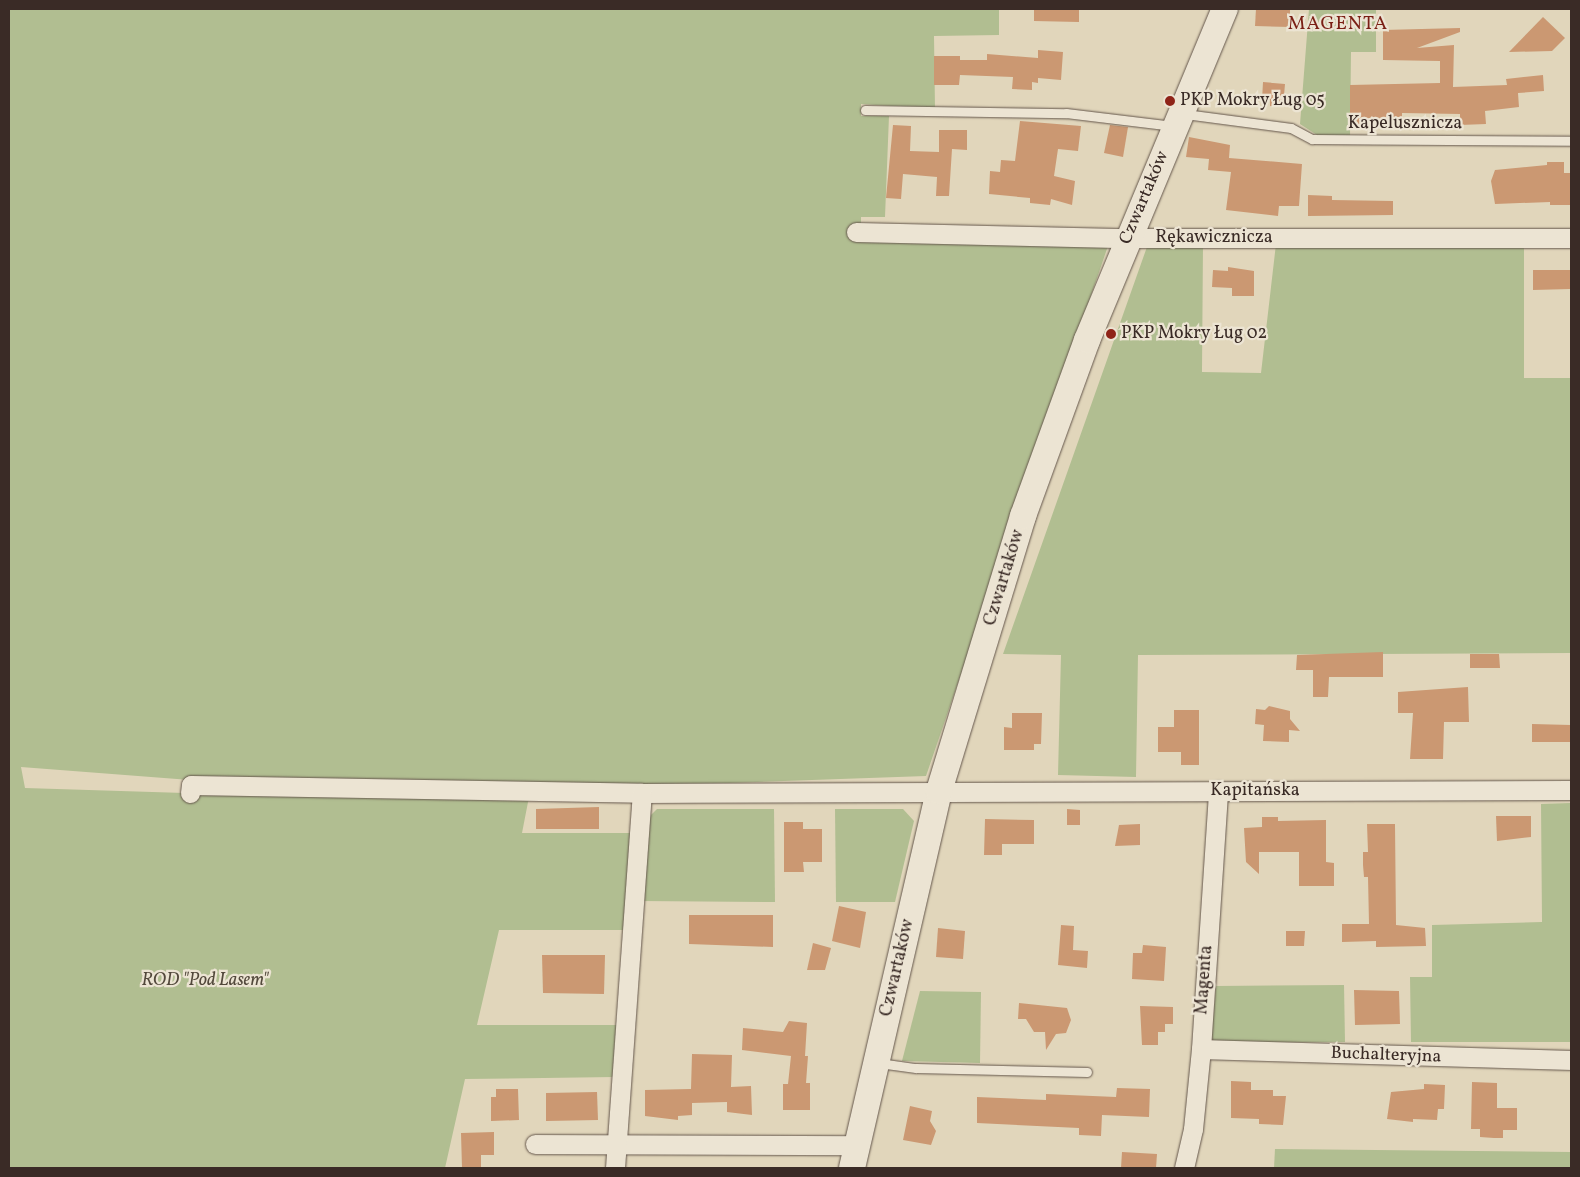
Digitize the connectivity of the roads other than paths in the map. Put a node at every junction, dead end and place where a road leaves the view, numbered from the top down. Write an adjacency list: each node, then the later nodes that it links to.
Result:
1 (1225, 9): 3 (street, Czwartaków)
2 (865, 110): 3 (lane, Kapelusznicza)
3 (1178, 120): 4 (lane, Kapelusznicza); 6 (street, Czwartaków)
4 (1571, 141)
5 (856, 232): 6 (street, Rękawicznicza)
6 (1128, 238): 7 (street, Rękawicznicza); 9 (street, Czwartaków)
7 (1571, 238)
8 (1571, 790): 10 (street, Kapitańska)
9 (939, 791): 10 (street, Kapitańska); 12 (street, Kapitańska); 15 (street, Czwartaków)
10 (1218, 791): 13 (street, Magenta)
11 (190, 793): 12 (street, Kapitańska)
12 (642, 793): 18 (street)
13 (1201, 1049): 14 (street, Buchalteryjna); 21 (street, Magenta)
14 (1571, 1060)
15 (876, 1062): 16 (lane); 19 (street, Czwartaków)
16 (1087, 1072)
17 (535, 1144): 18 (street)
18 (615, 1144): 19 (street); 20 (street)
19 (855, 1156)
20 (615, 1168)
21 (1184, 1168)

